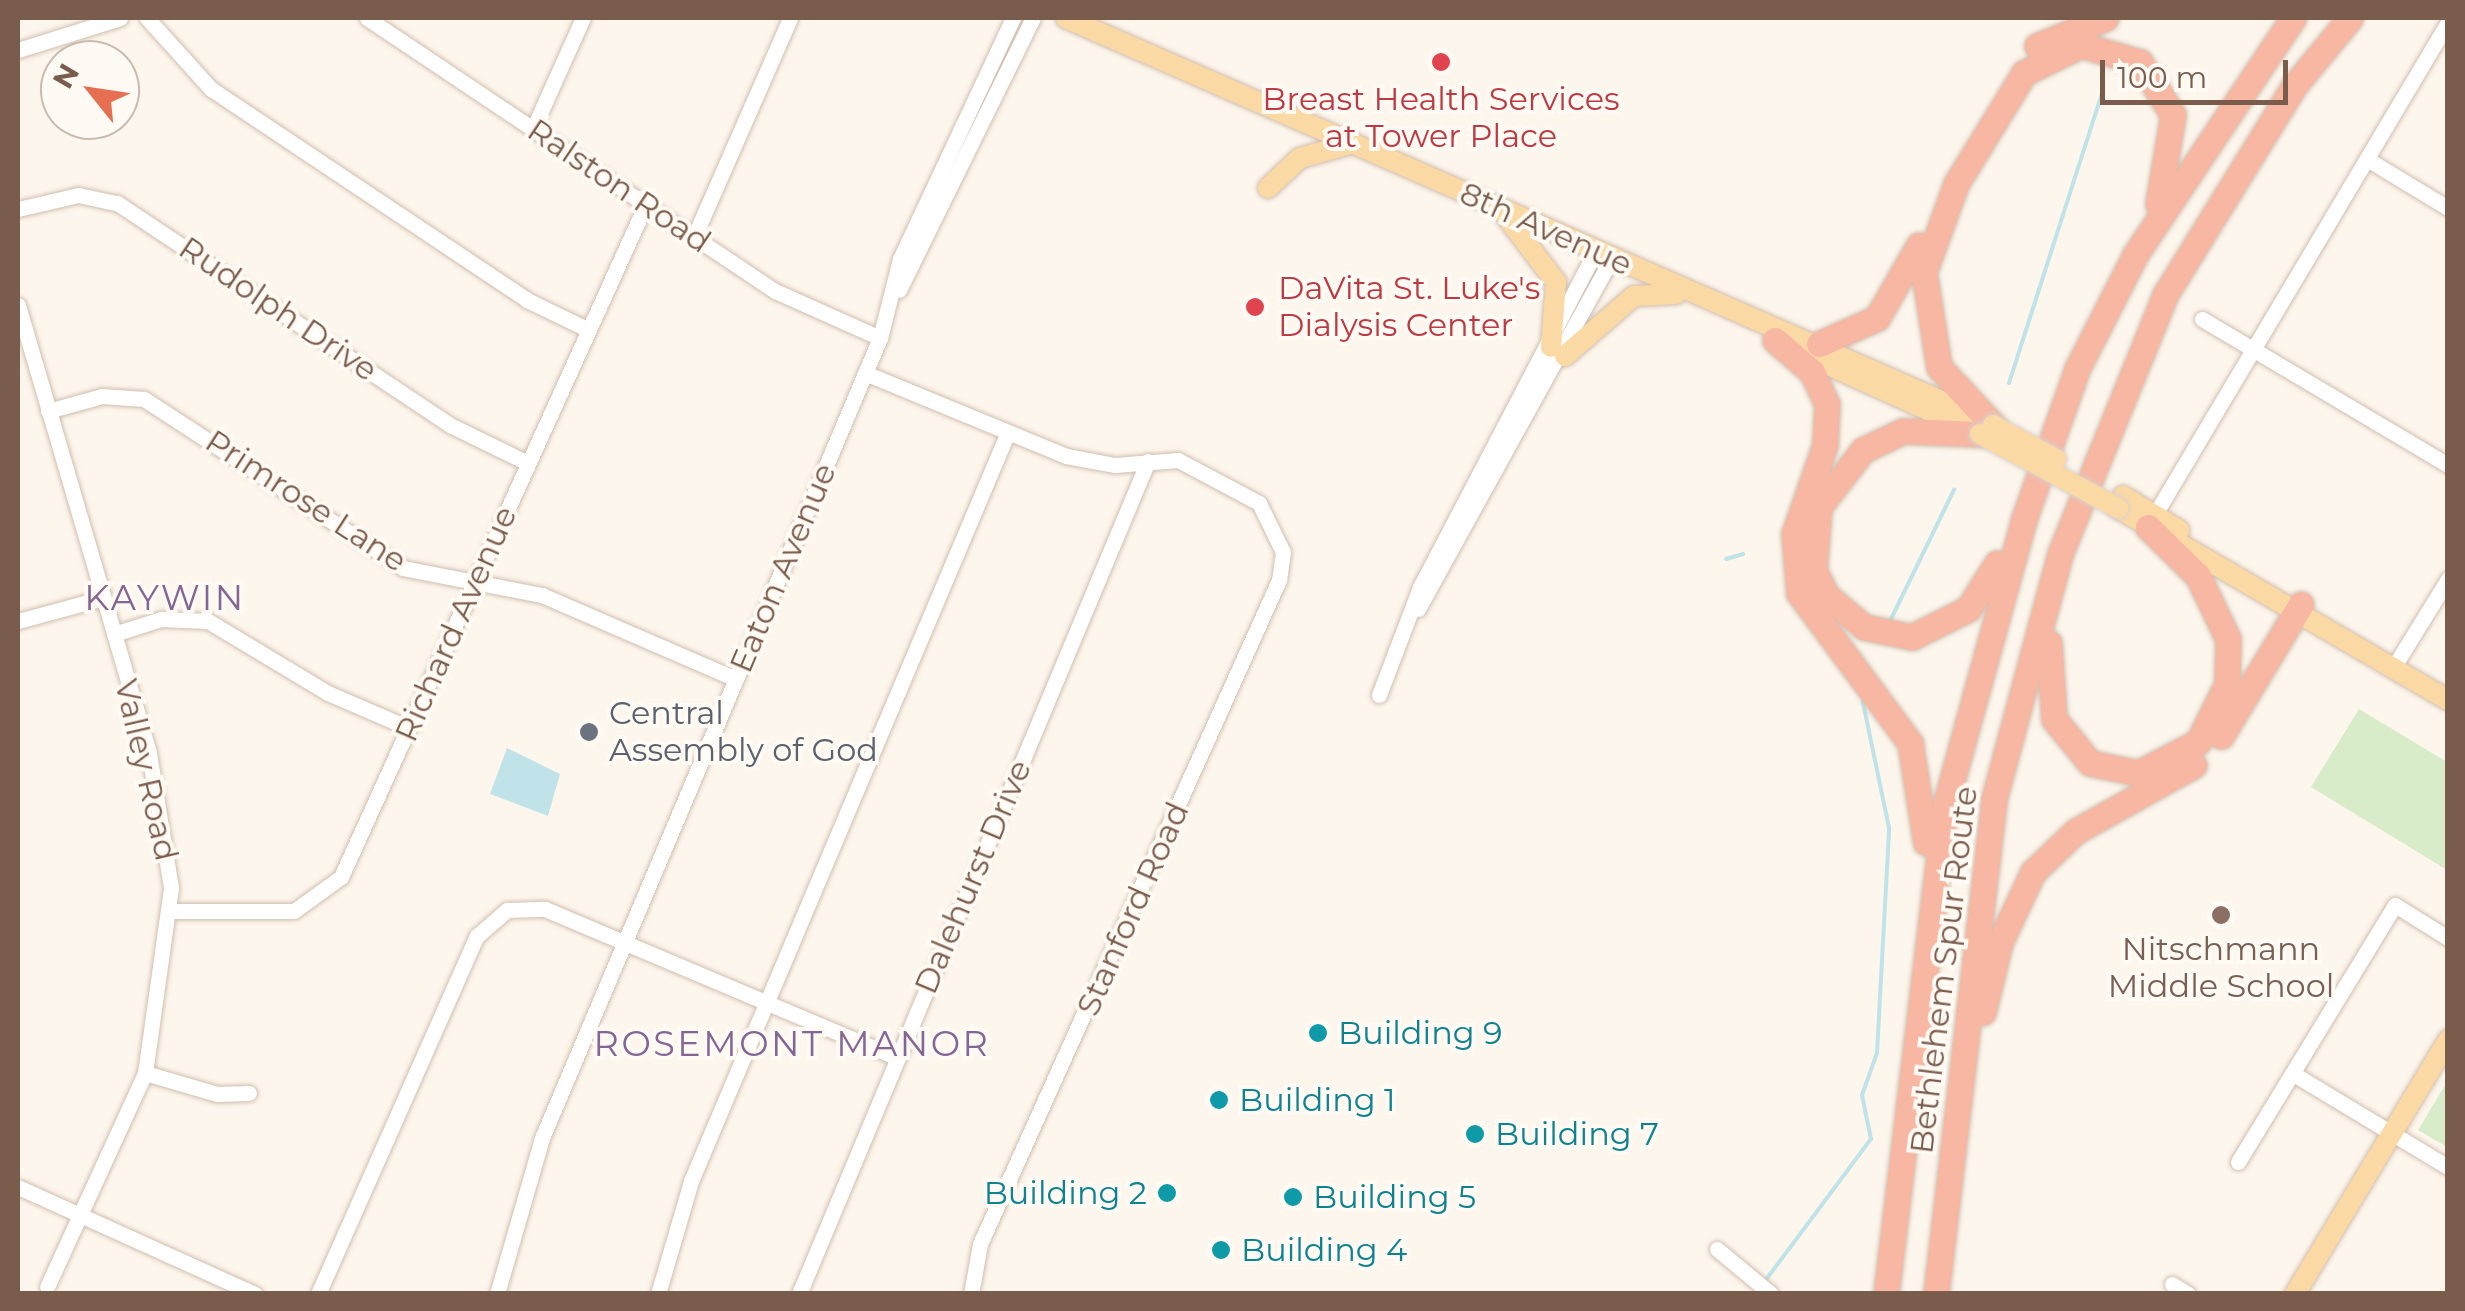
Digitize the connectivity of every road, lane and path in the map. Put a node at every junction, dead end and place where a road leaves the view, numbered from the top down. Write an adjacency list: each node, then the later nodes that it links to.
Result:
1 (120, 18): 13 (street)
2 (147, 18): 29 (street)
3 (582, 18): 14 (street)
4 (790, 18): 22 (street)
5 (1014, 18): 25 (street, Eaton Avenue)
6 (1033, 18): 25 (street, Eaton Avenue)
7 (1066, 18): 15 (main road, 8th Avenue)
8 (2106, 18): 31 (highway)
9 (2293, 18): 24 (highway, Bethlehem Spur Route)
10 (2350, 18): 36 (highway, Bethlehem Spur Route)
11 (371, 19): 14 (street, Ralston Road)
12 (2448, 22): 16 (street)
13 (18, 50)
14 (532, 129): 18 (street, Ralston Road)
15 (1353, 143): 17 (main road); 19 (main road, 8th Avenue)
16 (2367, 159): 20 (street); 32 (street)
17 (1268, 188)
18 (645, 206): 22 (street, Ralston Road); 29 (street, Richard Avenue)
19 (1497, 206): 23 (main road, 8th Avenue); 33 (main road)
20 (2448, 208)
21 (18, 209): 41 (street, Rudolph Drive)
22 (694, 237): 30 (street, Ralston Road)
23 (1604, 255): 26 (main road, 8th Avenue); 33 (street)
24 (2135, 256): 37 (highway, Bethlehem Spur Route); 38 (highway)
25 (898, 290): 30 (street, Eaton Avenue)
26 (1688, 295): 31 (main road, 8th Avenue); 33 (main road)
27 (18, 305): 35 (street, Valley Road)
28 (2202, 319): 32 (street)
29 (587, 329): 41 (street, Richard Avenue)
30 (880, 338): 34 (street, Eaton Avenue)
31 (1797, 347): 38 (main road, 8th Avenue); 59 (highway)
32 (2252, 349): 42 (street); 43 (street)
33 (1558, 352): 52 (street)
34 (866, 373): 39 (street); 51 (street, Eaton Avenue)
35 (48, 411): 45 (street, Primrose Lane); 46 (street, Valley Road)
36 (2110, 416): 54 (highway); 69 (highway, Bethlehem Spur Route)
37 (2056, 425): 38 (highway); 59 (highway, Bethlehem Spur Route)
38 (1986, 429): 43 (main road, 8th Avenue, bridge)
39 (1008, 432): 40 (street); 60 (street)
40 (1148, 461): 62 (street, Dalehurst Drive); 81 (street, Stanford Road)
41 (528, 463): 45 (street, Richard Avenue)
42 (2448, 465)
43 (2152, 521): 47 (main road, 8th Avenue); 54 (highway)
44 (2448, 579): 50 (street)
45 (474, 585): 51 (street, Primrose Lane); 55 (street, Richard Avenue)
46 (103, 598): 48 (street); 49 (street, Valley Road)
47 (2291, 605): 50 (main road, 8th Avenue); 54 (highway); 69 (highway)
48 (18, 620)
49 (114, 634): 55 (street); 56 (street, Valley Road)
50 (2393, 668): 53 (main road, 8th Avenue)
51 (736, 680): 58 (street, Eaton Avenue)
52 (1380, 695)
53 (2448, 700)
54 (2217, 716)
55 (409, 728): 56 (street, Richard Avenue)
56 (172, 912): 63 (street, Valley Road)
57 (2448, 938): 64 (street)
58 (623, 942): 60 (street); 77 (street); 78 (street, Eaton Avenue)
59 (1922, 944): 82 (highway, Bethlehem Spur Route)
60 (767, 1002): 62 (street); 79 (street)
61 (2448, 1040): 66 (main road)
62 (897, 1058): 80 (street, Dalehurst Drive)
63 (145, 1073): 65 (street); 71 (street, Valley Road)
64 (2292, 1073): 66 (street); 67 (street)
65 (249, 1093)
66 (2392, 1133): 68 (street); 85 (main road)
67 (2238, 1162)
68 (2448, 1168)
69 (1952, 1169): 83 (highway, Bethlehem Spur Route)
70 (18, 1187): 71 (street)
71 (85, 1217): 74 (street, Valley Road); 76 (street)
72 (1717, 1249): 75 (street)
73 (2172, 1284): 84 (street)
74 (48, 1287)
75 (1769, 1292)
76 (256, 1294)
77 (318, 1294)
78 (497, 1294)
79 (658, 1294)
80 (799, 1294)
81 (971, 1294)
82 (1886, 1294)
83 (1936, 1294)
84 (2188, 1294)
85 (2295, 1294)

